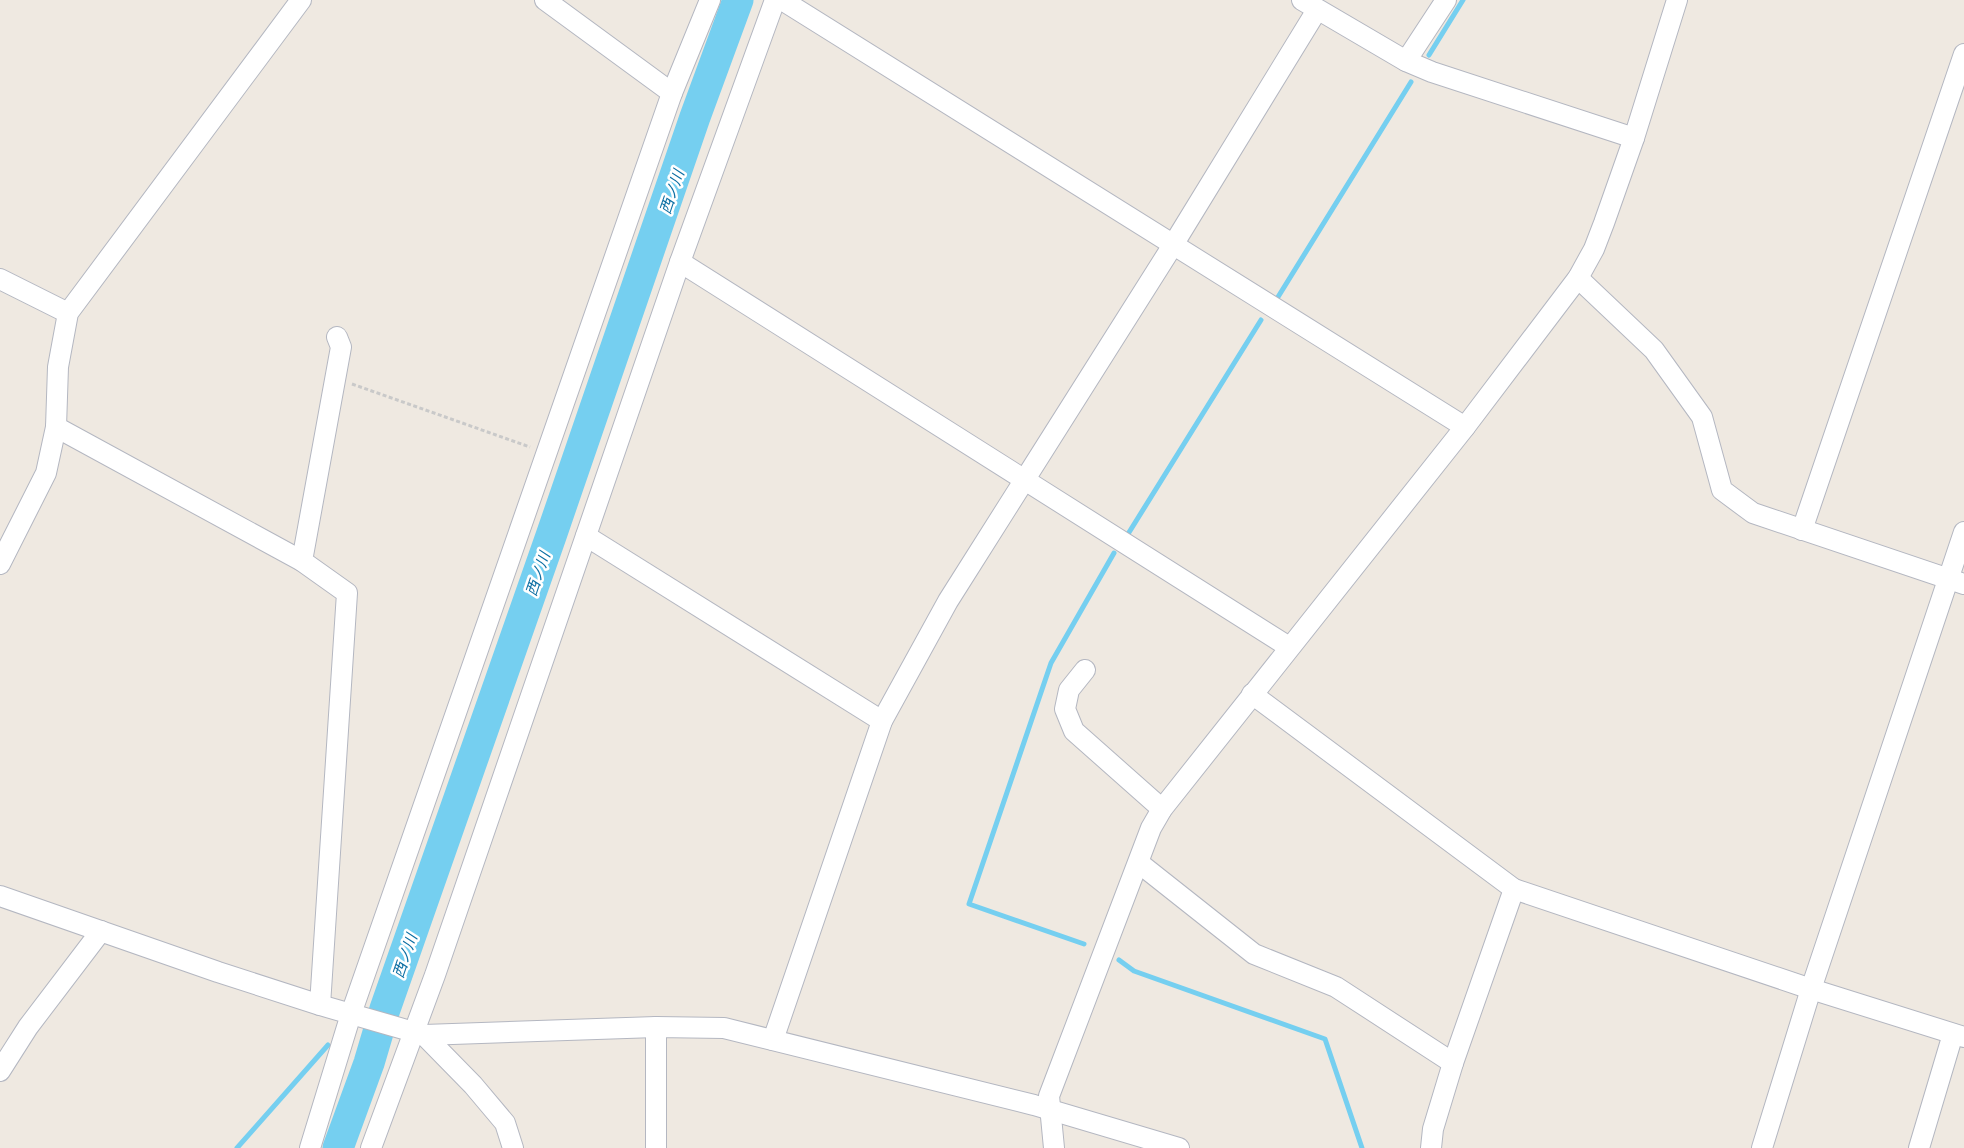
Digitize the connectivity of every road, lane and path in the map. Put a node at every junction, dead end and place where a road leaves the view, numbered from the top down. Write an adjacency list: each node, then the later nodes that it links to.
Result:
1 (301, 0): 17 (street)
2 (545, 0): 11 (street)
3 (710, 0): 11 (street)
4 (775, 0): 14 (street)
5 (782, 0): 13 (street)
6 (1446, 0): 10 (street)
7 (1677, 0): 12 (street)
8 (1310, 5): 10 (street); 13 (street)
9 (1964, 54): 24 (street)
10 (1406, 61): 12 (street)
11 (672, 93): 22 (street)
12 (1634, 138): 15 (street)
13 (1173, 244): 21 (street); 23 (street)
14 (680, 262): 23 (street); 27 (street)
15 (1578, 278): 21 (street); 24 (street)
16 (0, 279): 17 (street)
17 (68, 313): 20 (street)
18 (337, 336): 19 (street)
19 (335, 378): 22 (path); 28 (street)
20 (56, 427): 26 (street); 28 (street)
21 (1465, 427): 31 (street)
22 (547, 453): 42 (street)
23 (1024, 480): 31 (street); 34 (street)
24 (1802, 530): 30 (street)
25 (1964, 532): 30 (street)
26 (6, 536): 29 (street)
27 (586, 536): 34 (street); 44 (street)
28 (302, 561): 41 (street)
29 (0, 564)
30 (1956, 581): 40 (street)
31 (1289, 647): 33 (street)
32 (1085, 670): 35 (street)
33 (1252, 694): 35 (street); 37 (street)
34 (882, 721): 46 (street)
35 (1162, 809): 36 (street)
36 (1139, 863): 47 (street); 49 (street)
37 (1514, 888): 40 (street); 47 (street)
38 (0, 896): 39 (street)
39 (101, 931): 41 (street); 48 (street)
40 (1811, 989): 45 (street); 57 (street)
41 (320, 1005): 42 (street)
42 (358, 1016): 44 (street); 50 (street)
43 (656, 1027): 44 (street); 46 (street); 53 (street)
44 (412, 1032): 51 (street); 52 (street)
45 (1961, 1034): 58 (street)
46 (773, 1040): 49 (street)
47 (1453, 1063): 56 (street)
48 (0, 1071)
49 (1049, 1109): 54 (street); 55 (street)
50 (310, 1148)
51 (371, 1148)
52 (513, 1148)
53 (656, 1148)
54 (1054, 1148)
55 (1179, 1148)
56 (1431, 1148)
57 (1762, 1148)
58 (1919, 1148)

